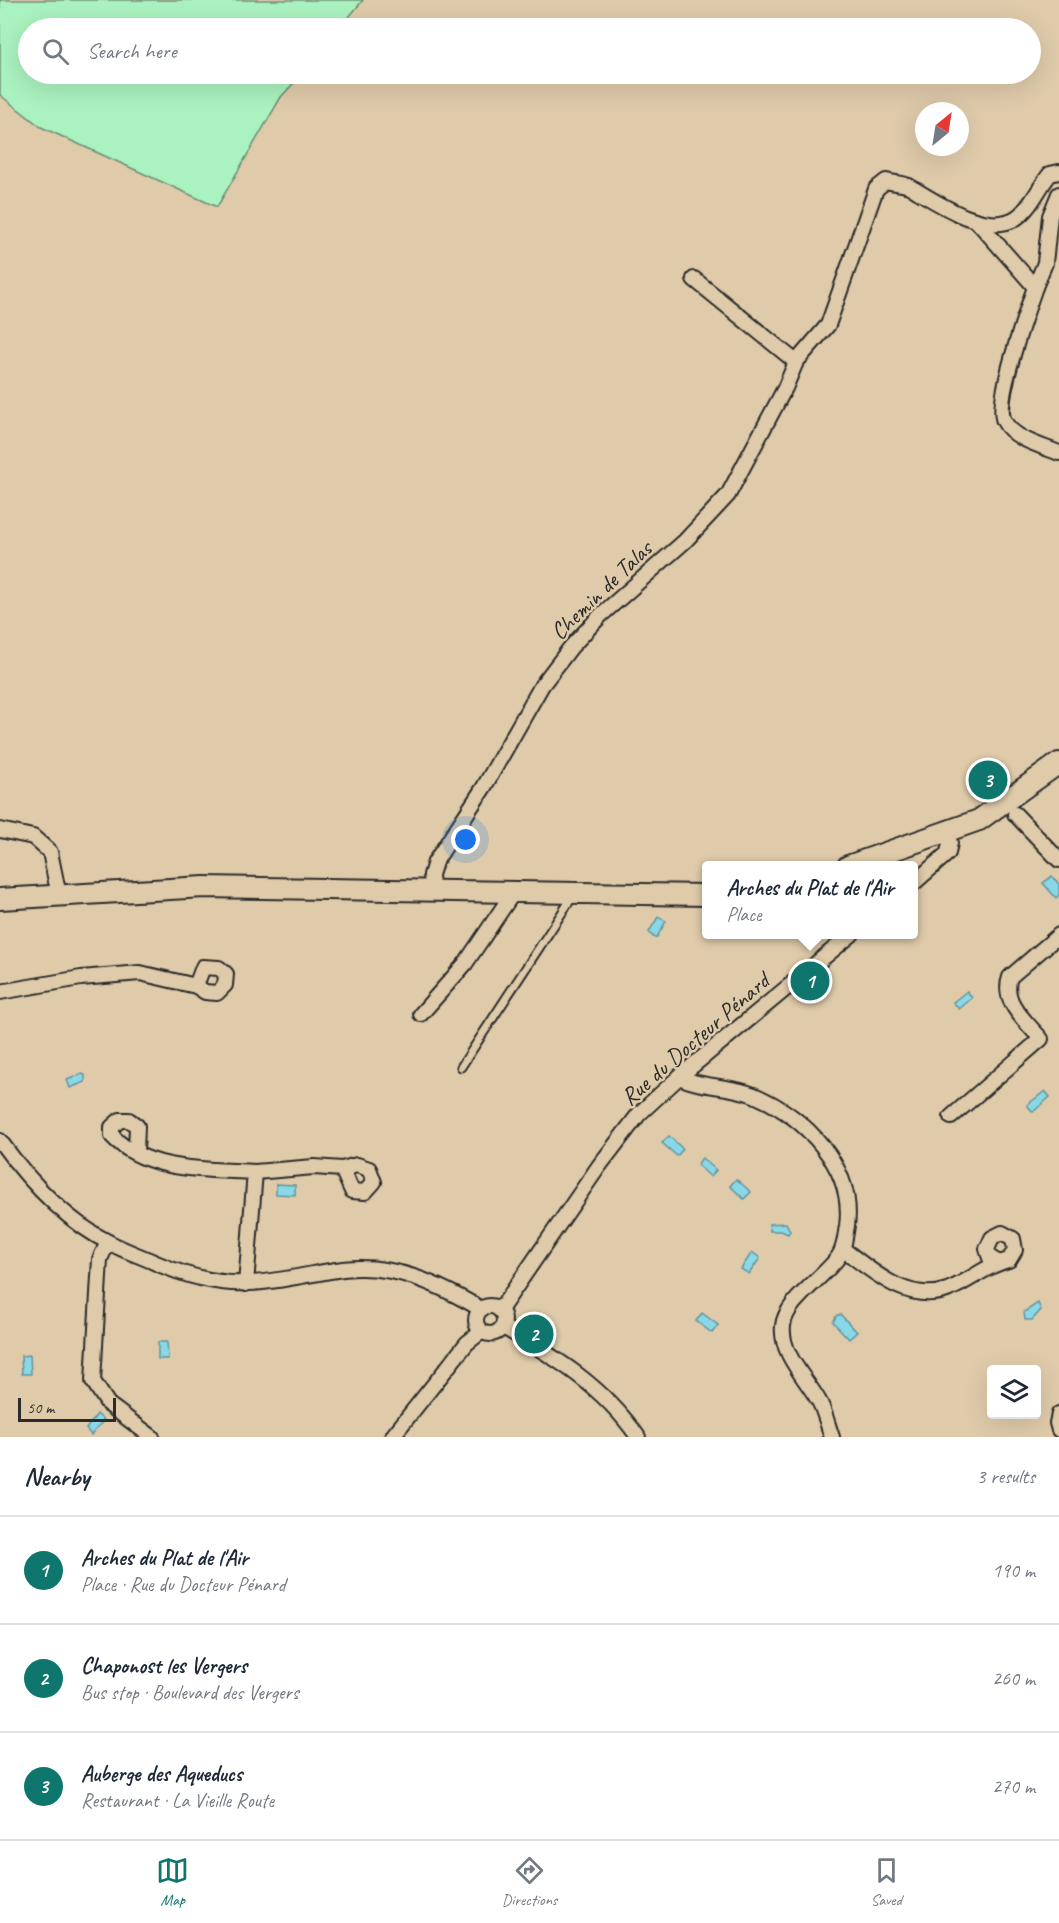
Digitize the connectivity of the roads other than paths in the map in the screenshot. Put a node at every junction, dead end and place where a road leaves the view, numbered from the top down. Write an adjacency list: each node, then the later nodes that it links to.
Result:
1 (1059, 172): 3 (street)
2 (1059, 194): 5 (street)
3 (976, 220): 5 (street); 6 (street, Chemin de Talas)
4 (694, 279): 6 (street)
5 (1035, 287): 7 (street)
6 (796, 362): 16 (street, Chemin de Talas)
7 (1059, 453)
8 (1059, 748): 9 (main road)
9 (1051, 767): 10 (main road)
10 (1011, 809): 12 (main road); 13 (street)
11 (0, 830): 20 (street)
12 (946, 831): 14 (main road); 15 (street)
13 (1059, 860)
14 (862, 861)
15 (918, 880)
16 (432, 888): 17 (main road); 20 (main road)
17 (514, 890): 18 (main road); 26 (street)
18 (575, 892): 19 (main road); 27 (lane)
19 (702, 895)
20 (58, 896): 21 (main road)
21 (0, 899)
22 (1059, 935): 29 (street)
23 (846, 939): 28 (street, Rue du Docteur Pénard)
24 (196, 986): 25 (street)
25 (0, 992)
26 (421, 1014)
27 (461, 1067)
28 (679, 1077): 35 (street); 39 (street, Rue du Docteur Pénard)
29 (951, 1117)
30 (0, 1142): 34 (street)
31 (136, 1152): 33 (street)
32 (342, 1169): 33 (street)
33 (255, 1172): 37 (street)
34 (108, 1242): 37 (street); 44 (street)
35 (843, 1250): 36 (street); 47 (street)
36 (998, 1262)
37 (246, 1284): 38 (street)
38 (481, 1309): 39 (street); 41 (street)
39 (500, 1310): 40 (street)
40 (503, 1327): 41 (street); 46 (street)
41 (481, 1332): 45 (street)
42 (1059, 1414): 43 (street)
43 (1059, 1430)
44 (152, 1437)
45 (392, 1437)
46 (638, 1437)
47 (832, 1437)

